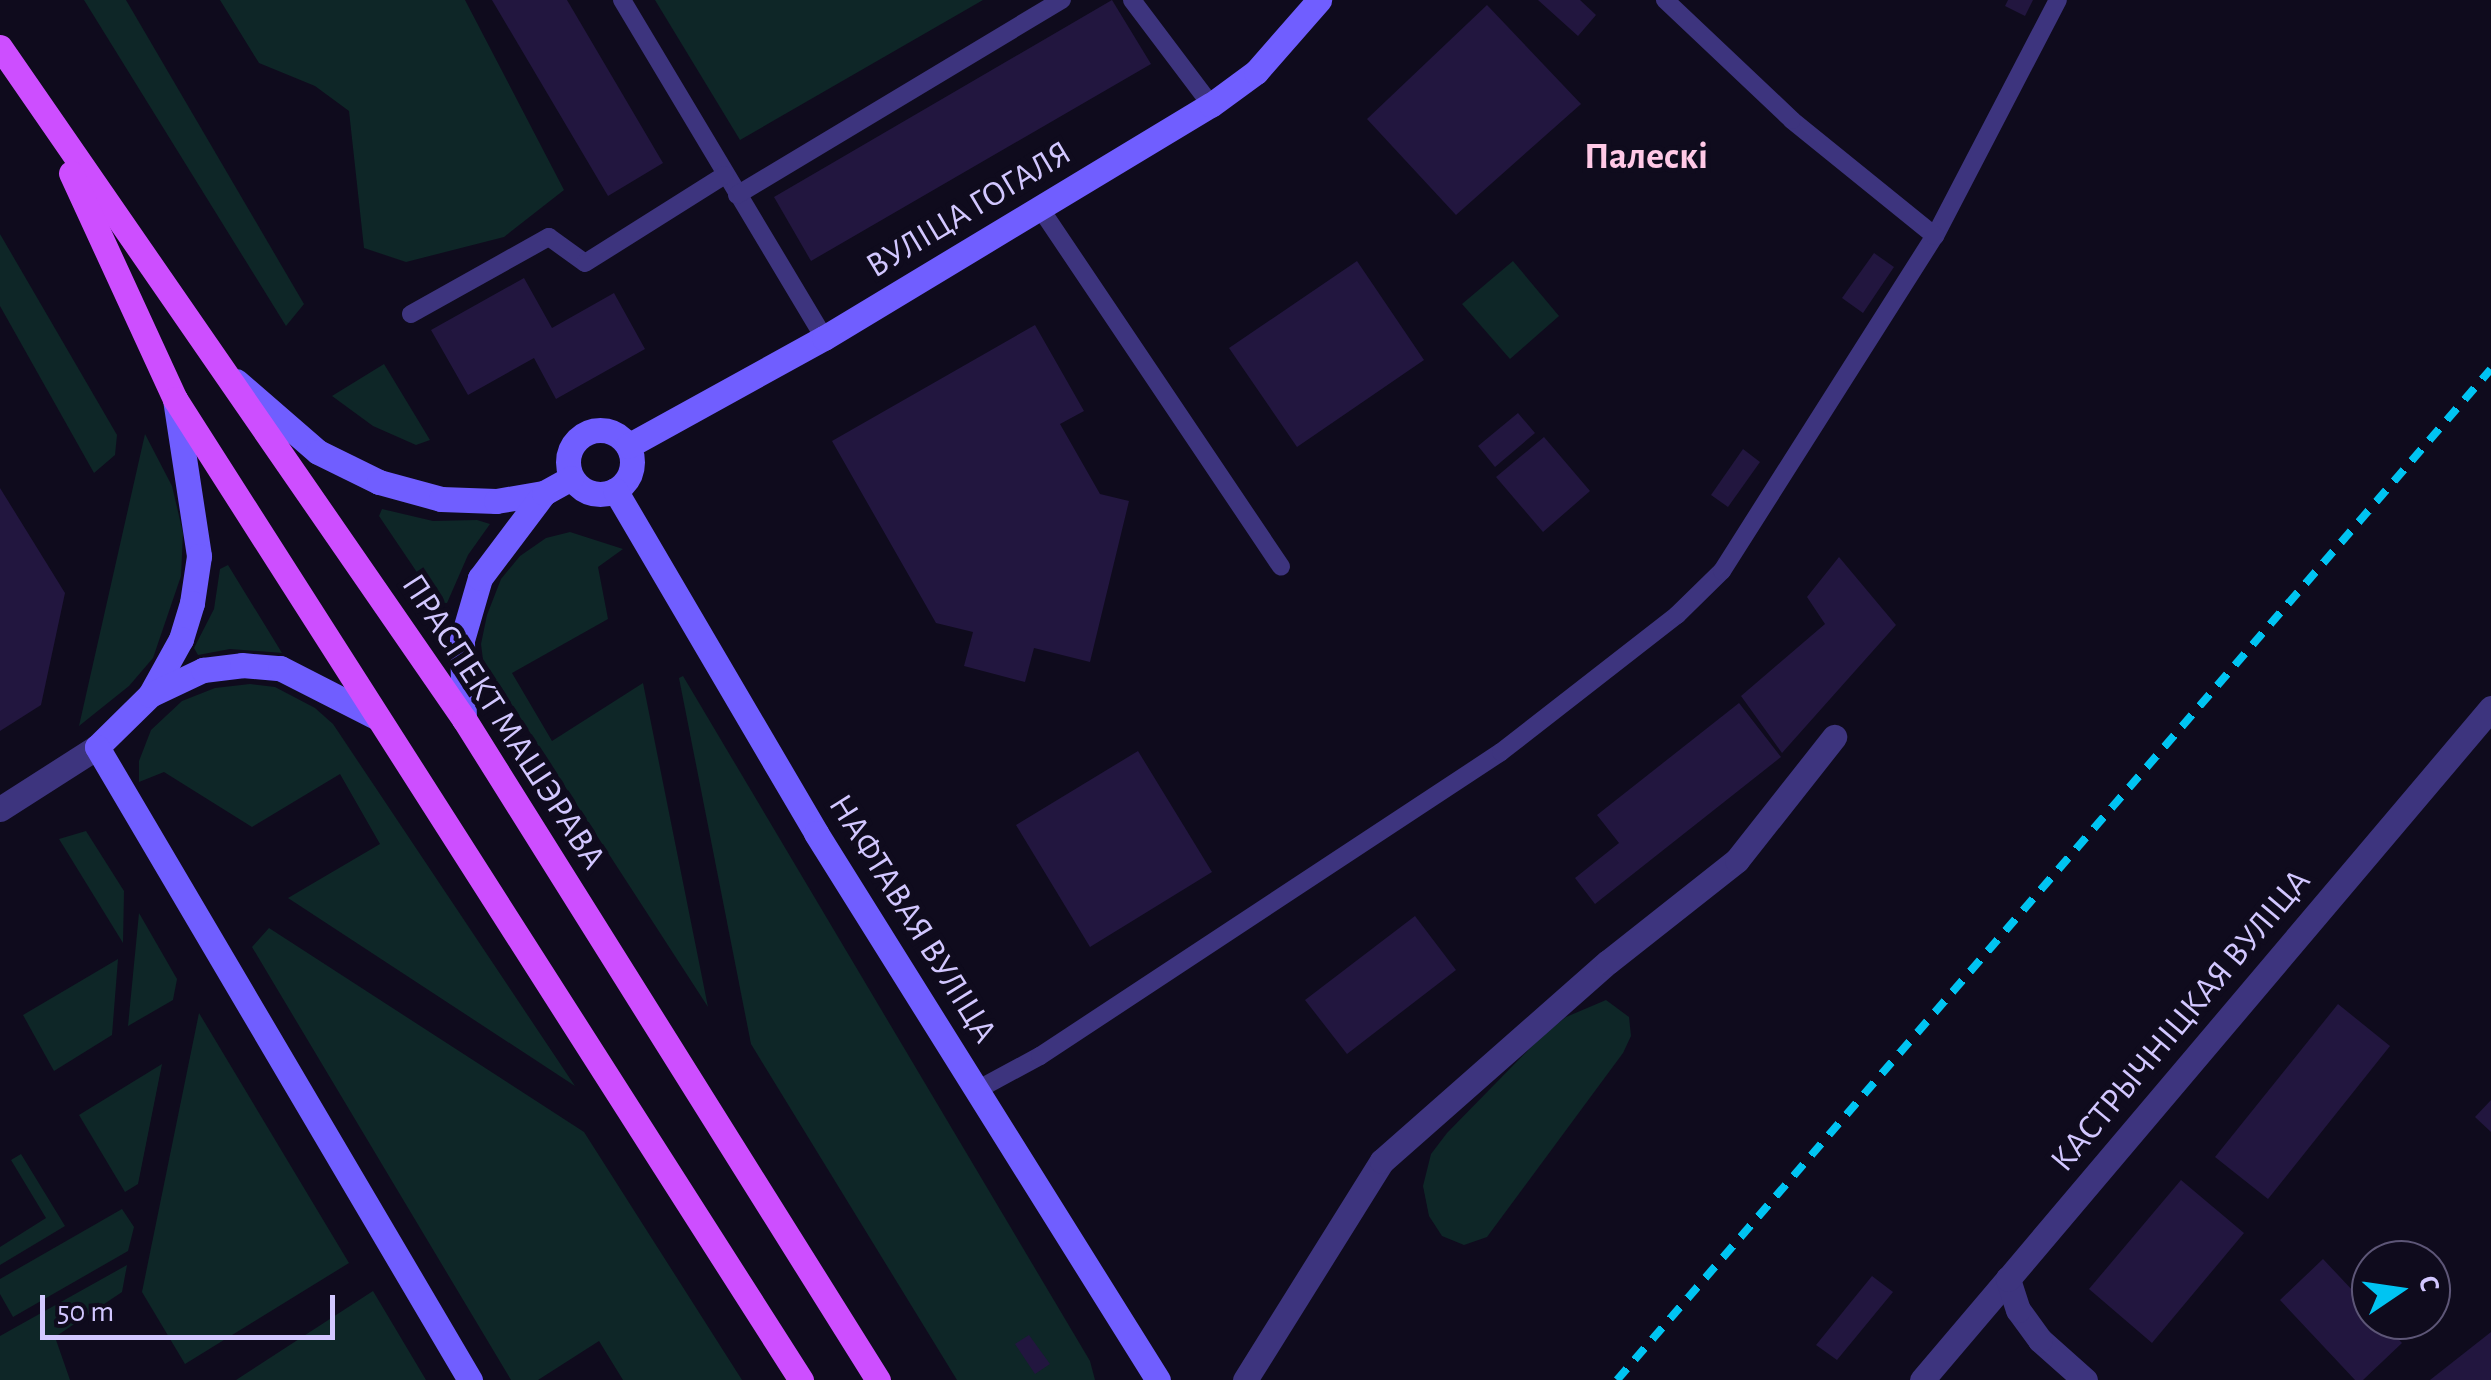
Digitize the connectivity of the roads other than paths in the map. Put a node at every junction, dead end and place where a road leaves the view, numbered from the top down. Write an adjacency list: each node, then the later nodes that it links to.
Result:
1 (622, 0): 10 (lane)
2 (1062, 0): 11 (lane)
3 (1132, 0): 8 (lane)
4 (1319, 0): 8 (street, ВУЛІЦА ГОГАЛЯ)
5 (1665, 0): 13 (lane)
6 (2058, 0): 13 (lane)
7 (0, 47): 9 (main road, ПРАСПЕКТ МАШЭРАВА)
8 (1211, 105): 12 (street, ВУЛІЦА ГОГАЛЯ)
9 (46, 118): 16 (main road, ПРАСПЕКТ МАШЭРАВА); 17 (main road, ПРАСПЕКТ МАШЭРАВА)
10 (725, 174): 11 (lane); 14 (lane)
11 (738, 195): 15 (lane)
12 (1040, 208): 15 (street, ВУЛІЦА ГОГАЛЯ); 22 (lane)
13 (1936, 236): 30 (lane)
14 (411, 314)
15 (824, 338): 18 (street, ВУЛІЦА ГОГАЛЯ)
16 (228, 374): 21 (street); 26 (main road, ПРАСПЕКТ МАШЭРАВА)
17 (175, 399): 23 (street); 25 (main road, ПРАСПЕКТ МАШЭРАВА)
18 (628, 446): 19 (street); 20 (street)
19 (570, 478): 20 (street); 21 (street)
20 (615, 490): 30 (street, НАФТАВАЯ ВУЛІЦА)
21 (544, 493): 26 (street)
22 (1281, 566)
23 (150, 695): 25 (street); 28 (street)
24 (2491, 708): 31 (street, КАСТРЫЧНІЦКАЯ ВУЛІЦА)
25 (376, 717): 33 (main road, ПРАСПЕКТ МАШЭРАВА)
26 (464, 719): 34 (main road, ПРАСПЕКТ МАШЭРАВА)
27 (1834, 737): 36 (street)
28 (97, 747): 29 (street); 32 (street)
29 (0, 809)
30 (977, 1090): 35 (street, НАФТАВАЯ ВУЛІЦА)
31 (2008, 1280): 37 (street, КАСТРЫЧНІЦКАЯ ВУЛІЦА); 38 (street)
32 (470, 1380)
33 (801, 1380)
34 (878, 1380)
35 (1158, 1380)
36 (1245, 1380)
37 (1922, 1380)
38 (2086, 1380)

